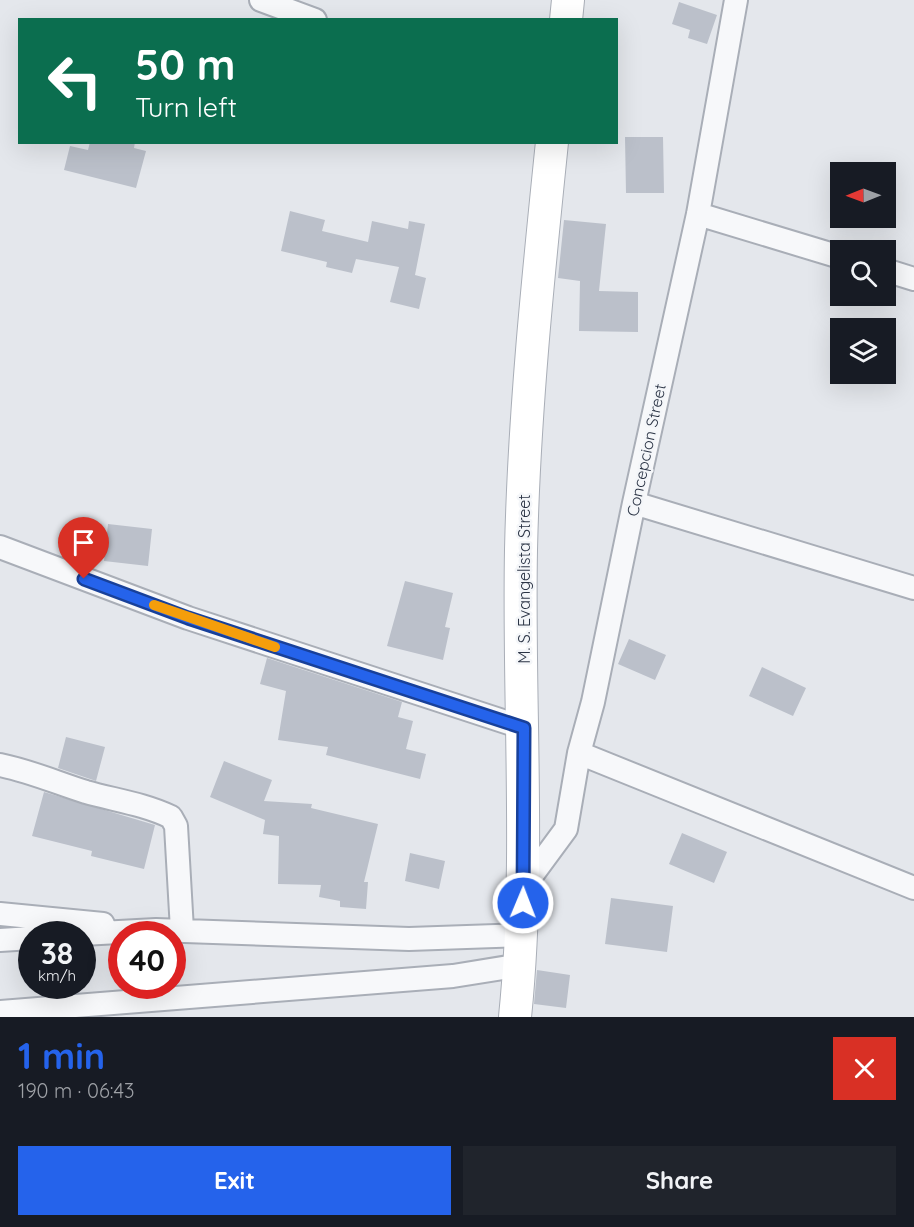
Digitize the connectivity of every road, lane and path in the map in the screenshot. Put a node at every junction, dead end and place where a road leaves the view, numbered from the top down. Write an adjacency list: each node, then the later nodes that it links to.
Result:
1 (261, 0): 4 (street)
2 (568, 0): 5 (street)
3 (736, 0): 7 (street, Concepcion Street)
4 (310, 18)
5 (566, 18)
6 (552, 144): 14 (street, M. S. Evangelista Street)
7 (698, 214): 8 (street); 11 (street, Concepcion Street)
8 (830, 254)
9 (896, 273): 10 (street)
10 (914, 279)
11 (634, 503): 13 (street); 15 (street, Concepcion Street)
12 (0, 547): 14 (street)
13 (914, 588)
14 (524, 728): 17 (street, M. S. Evangelista Street)
15 (579, 753): 17 (street, Concepcion Street); 18 (street)
16 (0, 765): 20 (street)
17 (524, 886): 25 (street, M. S. Evangelista Street)
18 (914, 888)
19 (0, 914): 21 (street)
20 (181, 921)
21 (108, 925)
22 (186, 930): 25 (street)
23 (18, 939): 24 (street)
24 (0, 940)
25 (521, 950): 26 (street); 27 (street, M. S. Evangelista Street)
26 (0, 1012)
27 (515, 1017)

